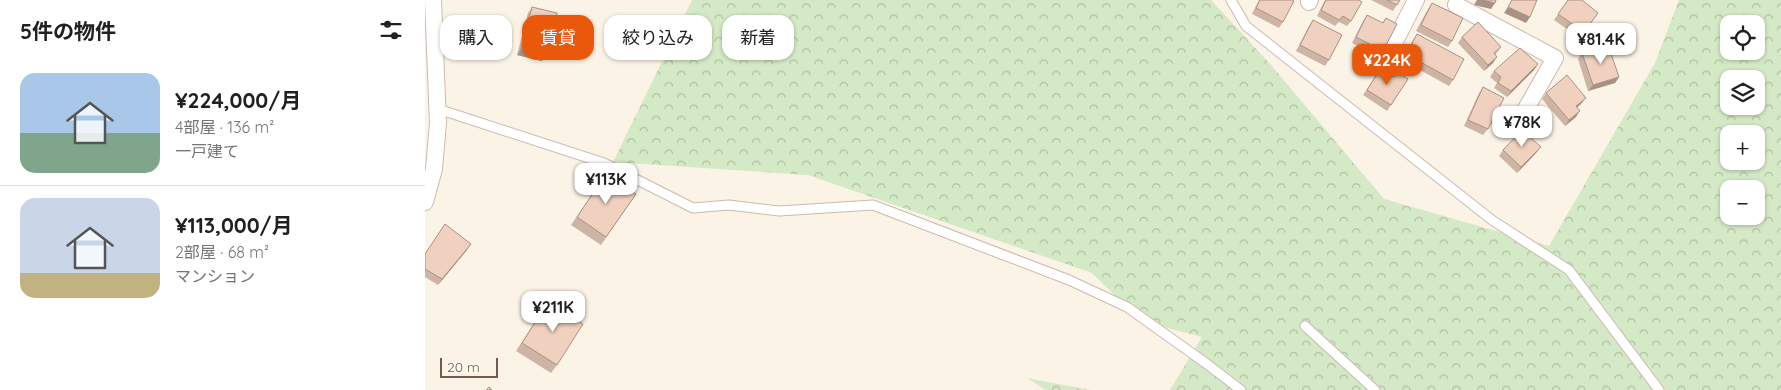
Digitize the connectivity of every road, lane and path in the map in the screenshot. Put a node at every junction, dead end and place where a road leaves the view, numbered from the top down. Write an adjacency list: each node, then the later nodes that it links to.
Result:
1 (433, 0): 6 (street)
2 (1231, 0): 13 (lane)
3 (1416, 0): 5 (street)
4 (1454, 2): 8 (street)
5 (1385, 59)
6 (431, 70): 7 (street)
7 (438, 109): 9 (street); 11 (lane)
8 (1523, 114)
9 (425, 202)
10 (1305, 326): 12 (lane)
11 (1241, 390)
12 (1375, 390)
13 (1659, 390)

